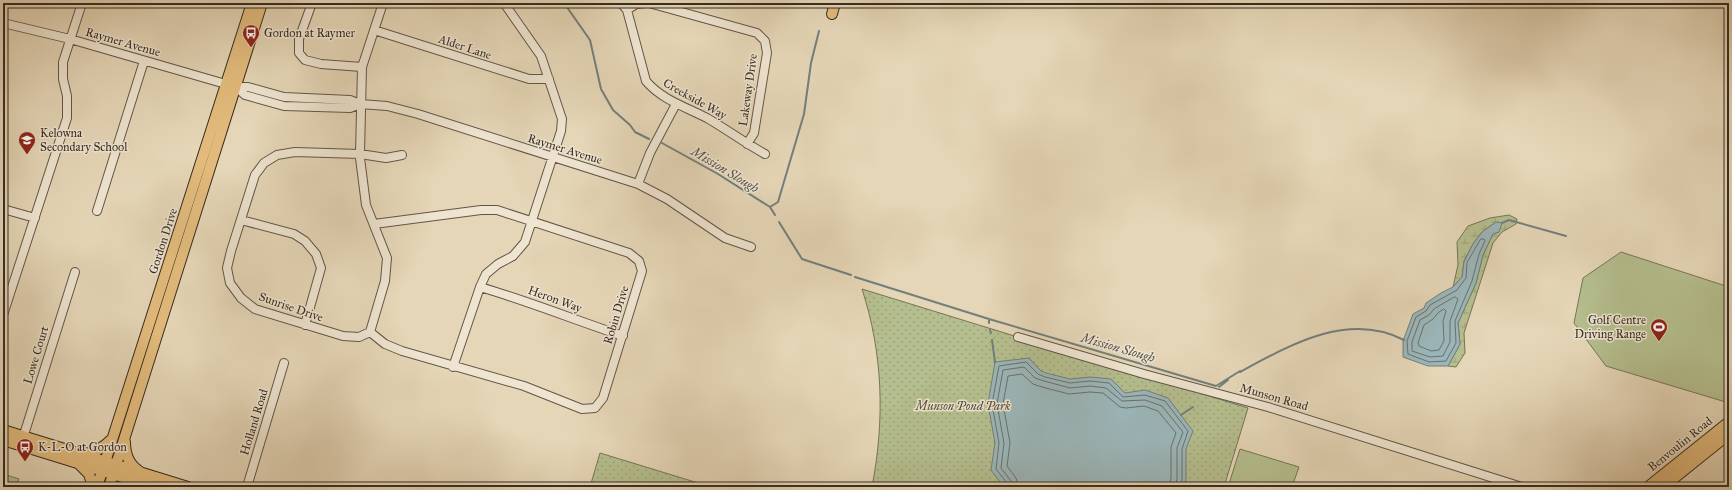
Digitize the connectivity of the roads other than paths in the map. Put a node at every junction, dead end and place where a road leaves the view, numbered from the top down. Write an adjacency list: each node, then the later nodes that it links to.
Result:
1 (82, 3): 14 (street)
2 (252, 3): 18 (main road, Gordon Drive)
3 (262, 3): 18 (main road, Gordon Drive)
4 (312, 3): 16 (street)
5 (383, 3): 13 (street)
6 (504, 3): 17 (street)
7 (621, 3): 10 (street, Creekside Way)
8 (648, 3): 10 (street, Lakeway Drive); 21 (street, Lakeway Drive)
9 (835, 3): 11 (main road)
10 (626, 10): 20 (street, Creekside Way)
11 (832, 14)
12 (3, 23): 14 (street, Raymer Avenue)
13 (374, 30): 16 (street); 17 (street, Alder Lane)
14 (70, 39): 15 (street, Raymer Avenue); 29 (street)
15 (144, 61): 18 (street, Raymer Avenue); 28 (street)
16 (362, 68): 19 (street)
17 (549, 79): 25 (street)
18 (231, 86): 19 (street, Raymer Avenue); 46 (main road, Gordon Drive); 47 (main road, Gordon Drive)
19 (360, 104): 22 (street); 25 (street, Raymer Avenue)
20 (676, 104): 21 (street, Creekside Way); 26 (street)
21 (747, 144): 23 (street, Creekside Way)
22 (360, 154): 24 (street, Sunrise Drive); 30 (street, Sunrise Drive); 32 (street)
23 (765, 154)
24 (402, 155)
25 (552, 157): 26 (street, Raymer Avenue); 31 (street)
26 (638, 184): 33 (street, Raymer Avenue)
27 (3, 209): 29 (street)
28 (97, 211)
29 (35, 218): 36 (street)
30 (241, 220): 37 (street, Sunrise Drive); 37 (street)
31 (533, 222): 32 (street, Robin Drive); 35 (street); 39 (street, Robin Drive)
32 (374, 224): 38 (street)
33 (751, 247)
34 (75, 272): 49 (street, Lowe Court)
35 (480, 287): 39 (street, Heron Way); 42 (street)
36 (3, 315)
37 (305, 325): 38 (street, Sunrise Drive)
38 (370, 332): 42 (street, Robin Drive)
39 (623, 336): 42 (street, Robin Drive)
40 (1018, 337): 61 (street, Munson Road)
41 (284, 363): 60 (street, Holland Road)
42 (453, 366)
43 (1729, 422): 62 (main road, Benvoulin Road)
44 (3, 430): 49 (main road)
45 (1729, 434): 63 (main road, Benvoulin Road)
46 (124, 437): 52 (main road, Gordon Drive); 53 (main road)
47 (112, 438): 50 (main road); 51 (main road, Gordon Drive)
48 (3, 440): 49 (main road)
49 (22, 441): 50 (main road)
50 (80, 459): 51 (main road); 54 (main road)
51 (103, 466): 52 (main road); 55 (main road, Gordon Drive)
52 (114, 469): 53 (main road); 56 (main road, Gordon Drive)
53 (141, 478): 57 (main road); 58 (main road); 59 (main road)
54 (93, 487)
55 (97, 487)
56 (109, 487)
57 (124, 487)
58 (155, 487)
59 (188, 487)
60 (247, 487)
61 (1522, 487)
62 (1648, 487)
63 (1663, 487)

